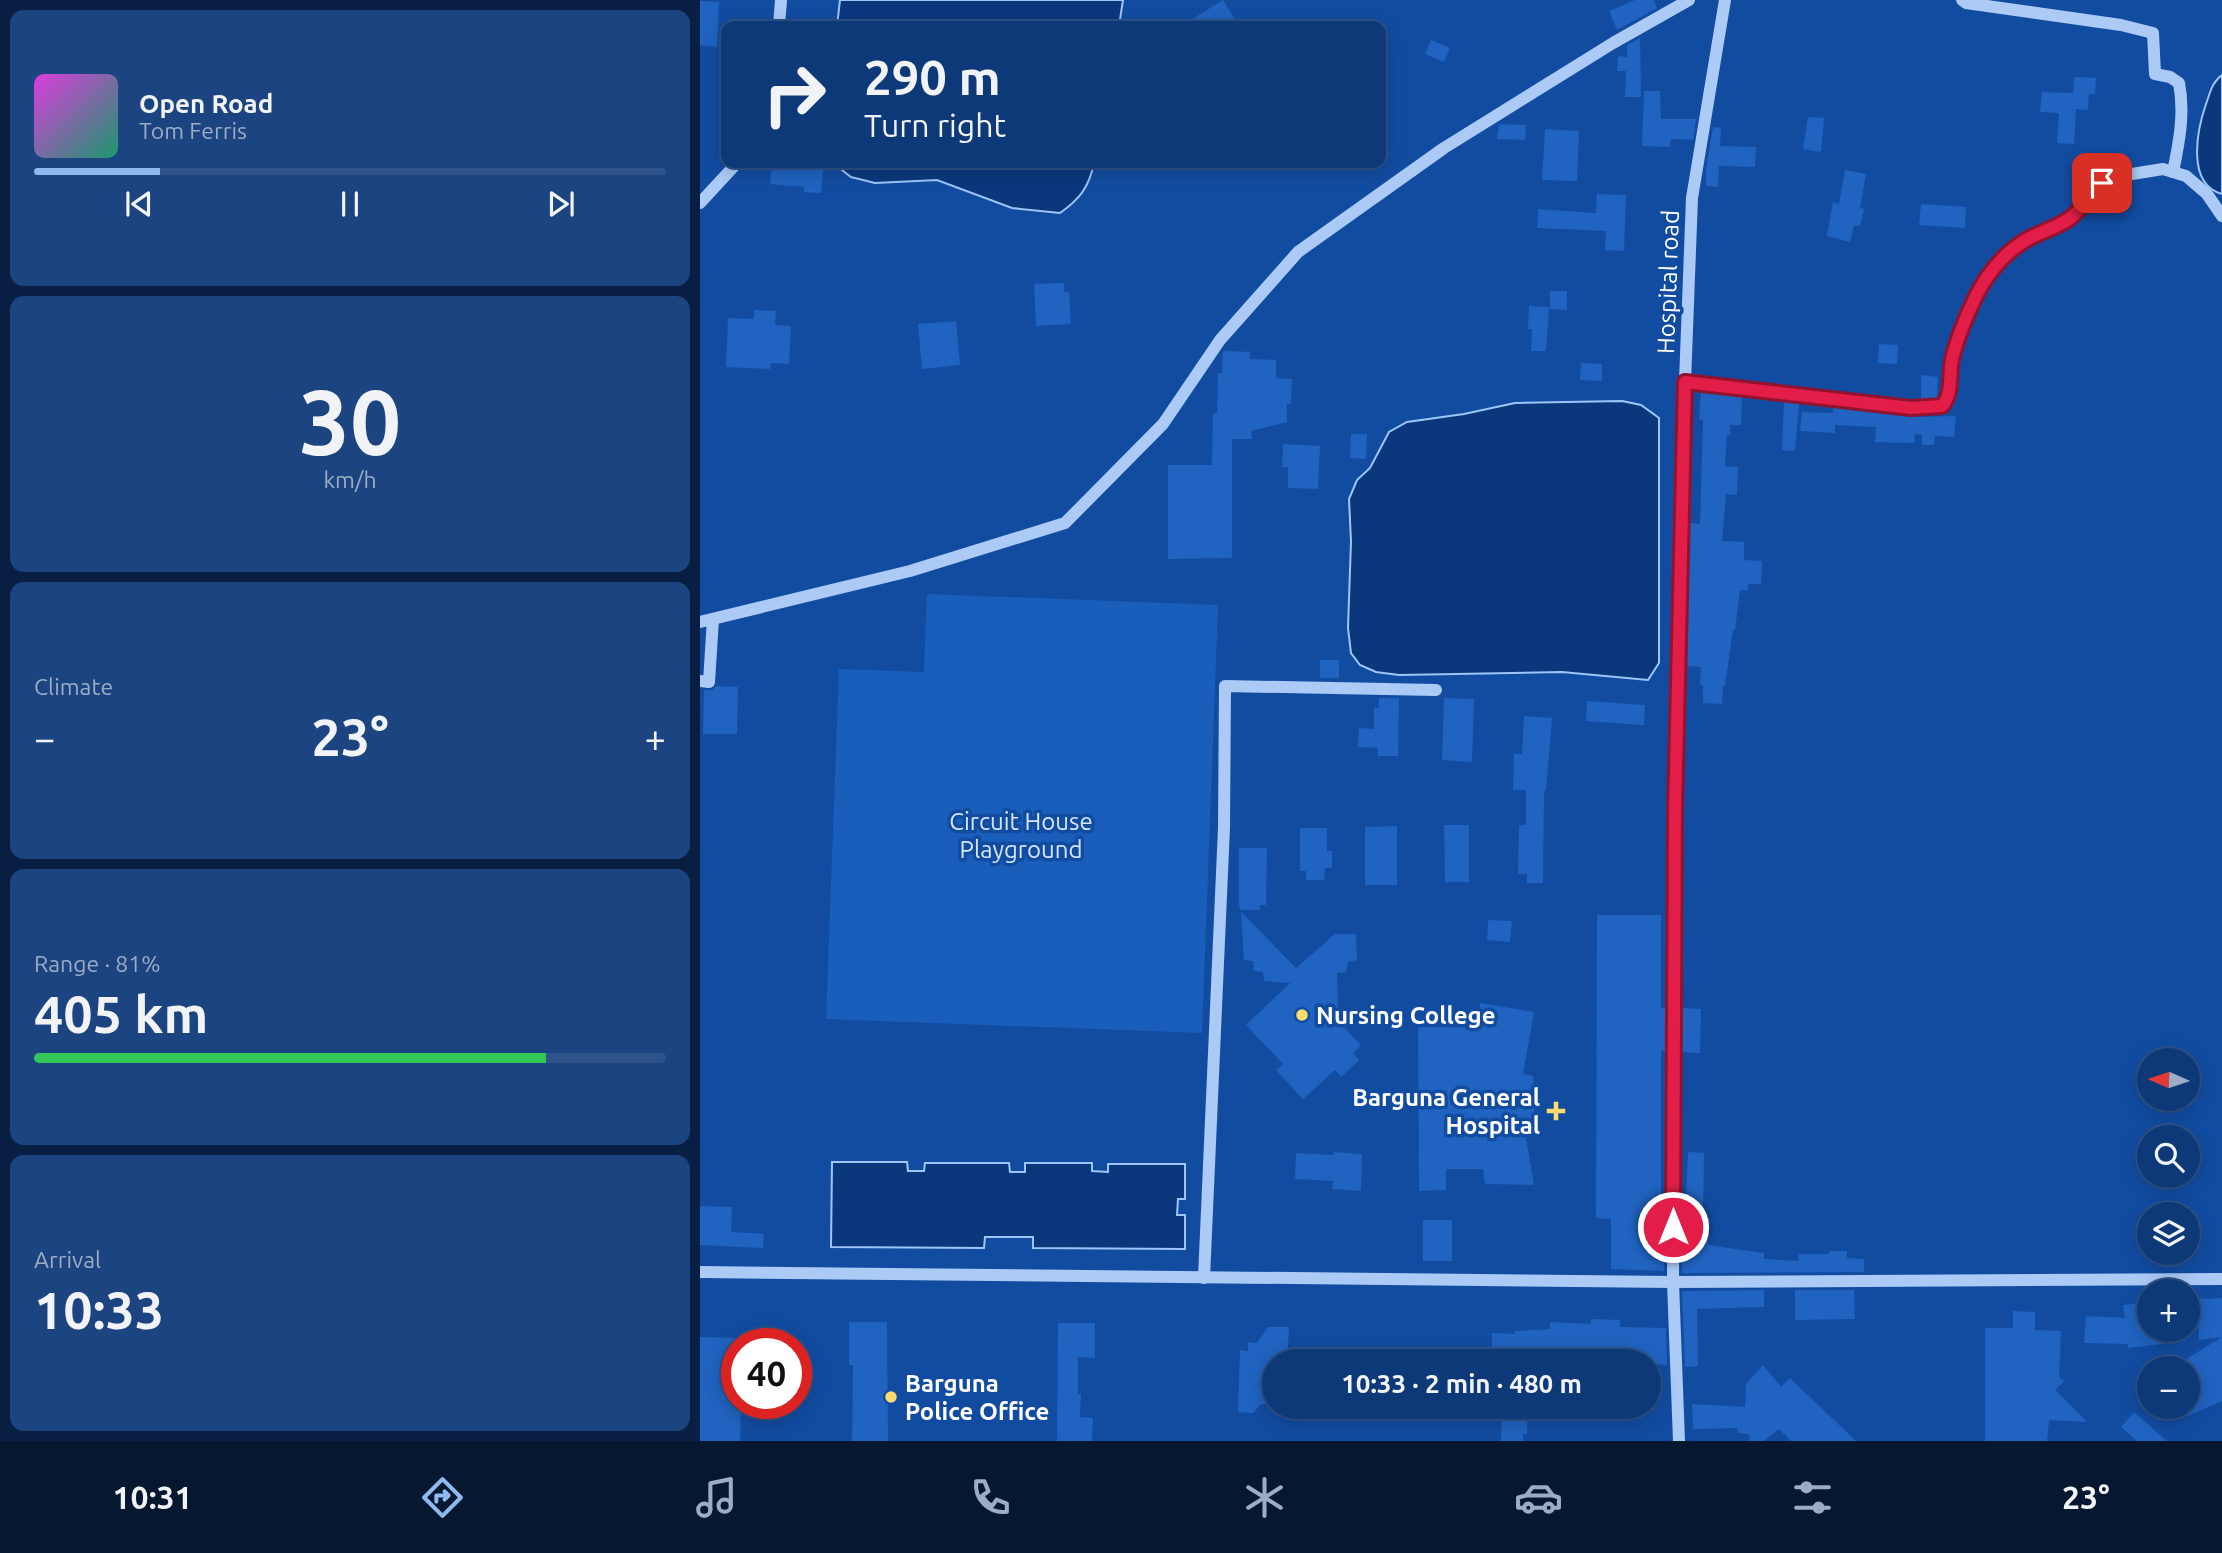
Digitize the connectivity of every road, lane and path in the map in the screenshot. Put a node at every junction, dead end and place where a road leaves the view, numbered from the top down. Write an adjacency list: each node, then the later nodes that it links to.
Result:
1 (781, 0): 5 (street)
2 (1689, 0): 11 (street)
3 (1726, 0): 10 (street, Hospital road)
4 (1962, 0): 7 (street)
5 (779, 21)
6 (732, 168): 8 (street)
7 (2173, 172): 9 (street); 10 (street)
8 (700, 203)
9 (2222, 216)
10 (1685, 382): 17 (street, Hospital road)
11 (706, 620): 12 (street)
12 (700, 681)
13 (1436, 690): 15 (street)
14 (700, 1272): 15 (street)
15 (1203, 1278): 17 (street)
16 (2222, 1279): 17 (street)
17 (1673, 1282): 18 (street, Hospital road)
18 (1679, 1441)

